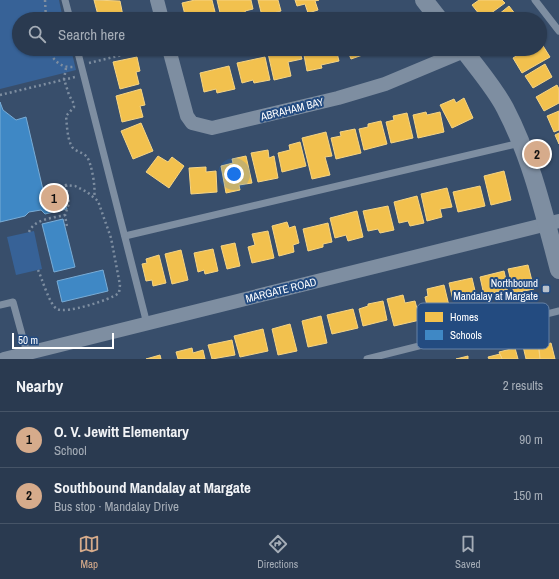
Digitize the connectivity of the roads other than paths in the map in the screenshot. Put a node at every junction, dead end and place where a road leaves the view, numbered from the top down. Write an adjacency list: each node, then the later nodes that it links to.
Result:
1 (65, 0): 5 (lane)
2 (157, 0): 6 (street)
3 (424, 0): 7 (street)
4 (535, 0): 8 (lane)
5 (68, 12)
6 (160, 12)
7 (433, 12)
8 (544, 12)
9 (547, 16): 10 (lane)
10 (559, 31)
11 (79, 56): 17 (lane)
12 (171, 56): 13 (street, ABRAHAM BAY)
13 (449, 56)
14 (467, 56): 15 (street)
15 (522, 142): 16 (street); 17 (lane)
16 (553, 223): 18 (street); 22 (street, MARGATE ROAD)
17 (125, 236): 22 (lane)
18 (559, 270)
19 (0, 305): 24 (lane)
20 (559, 311): 21 (lane)
21 (549, 314)
22 (147, 324): 24 (street, MARGATE ROAD)
23 (417, 346): 26 (lane)
24 (27, 353): 25 (street, MARGATE ROAD)
25 (4, 359)
26 (367, 359)

